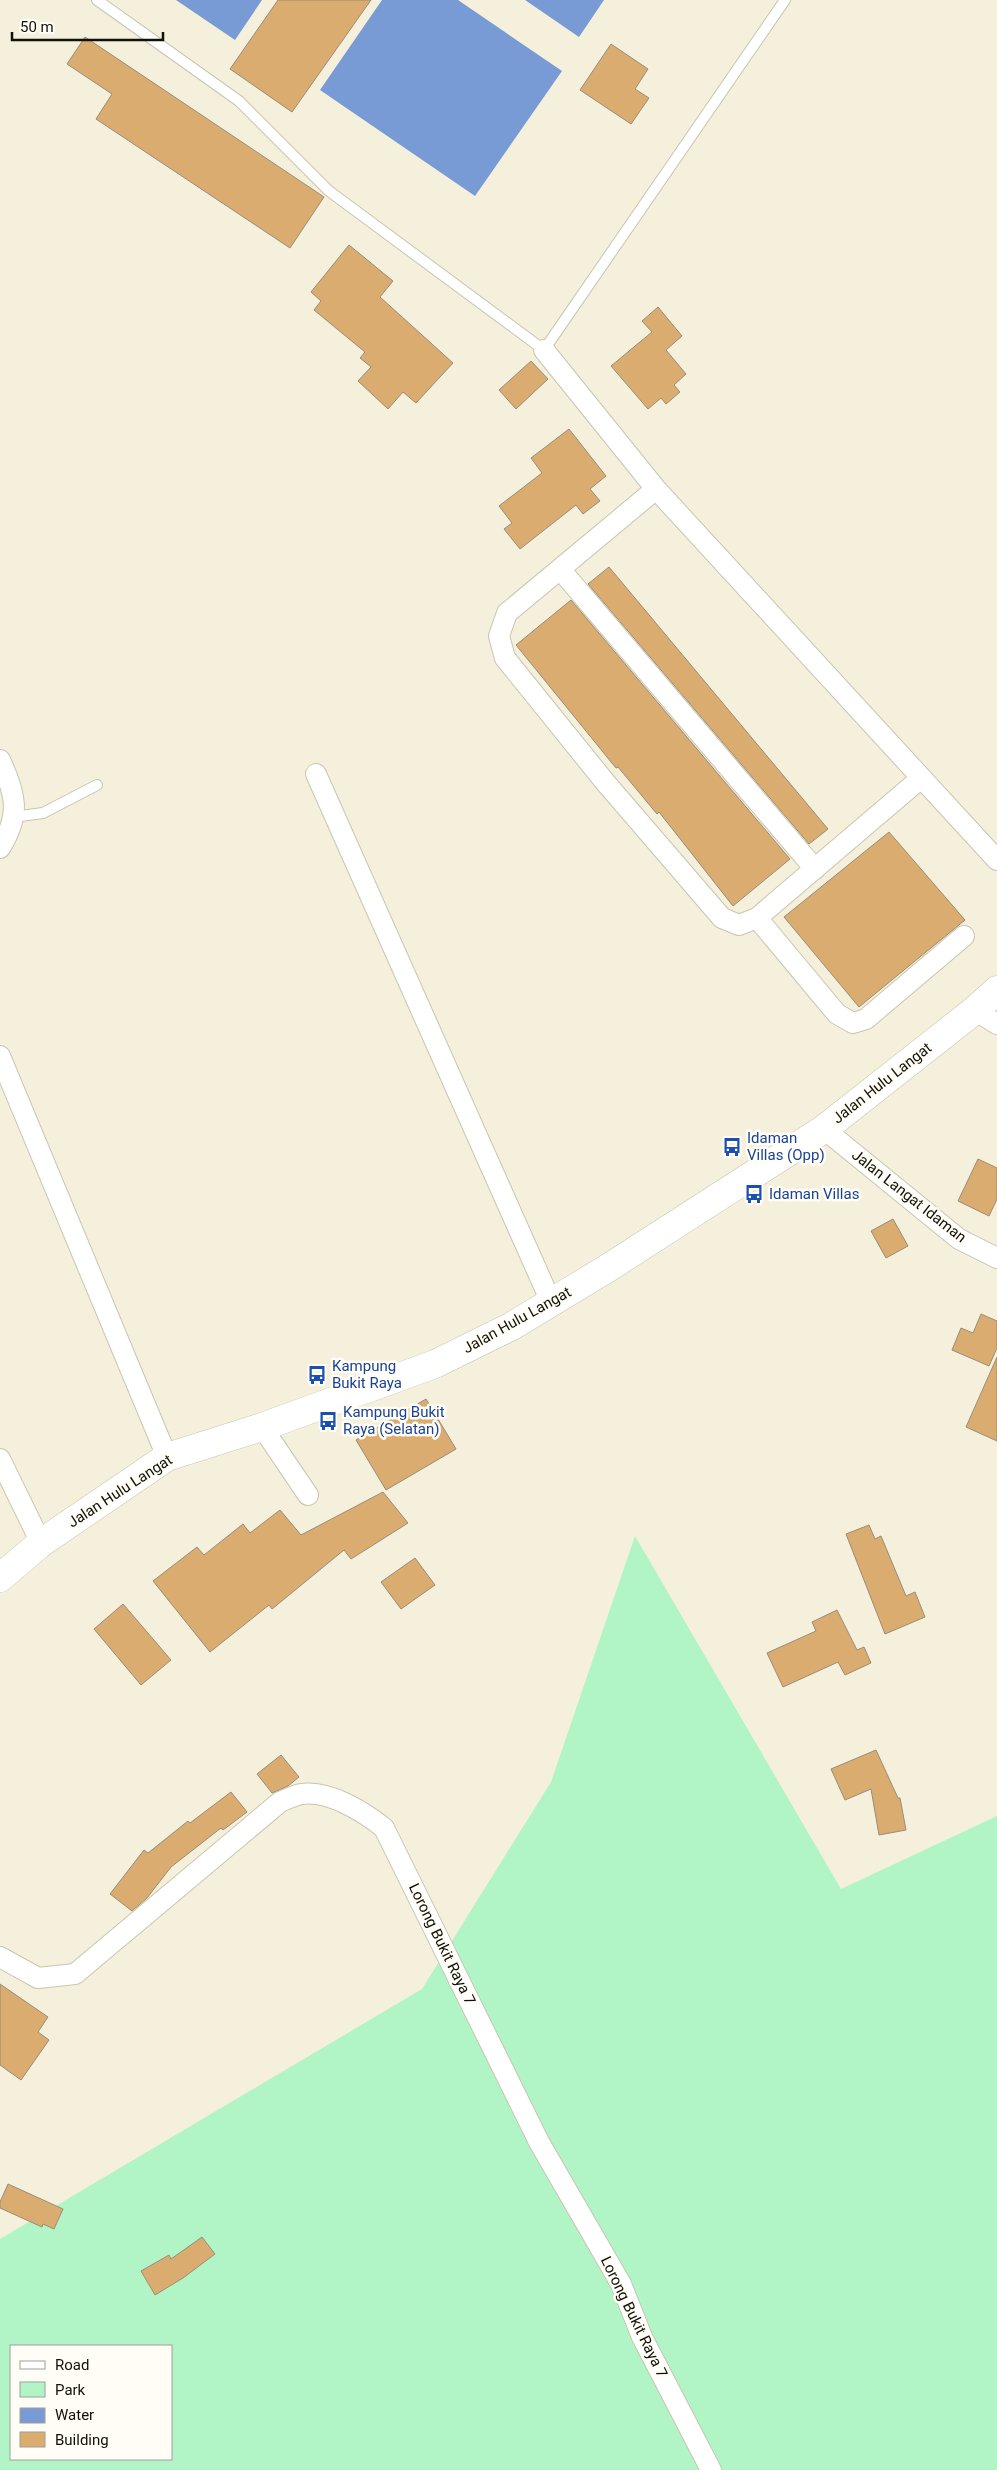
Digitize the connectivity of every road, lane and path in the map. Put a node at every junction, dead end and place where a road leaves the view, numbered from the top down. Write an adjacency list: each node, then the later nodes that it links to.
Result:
1 (97, 0): 3 (lane)
2 (785, 0): 3 (lane)
3 (544, 350): 4 (street)
4 (656, 489): 5 (street); 8 (street)
5 (560, 569): 13 (street); 14 (street)
6 (0, 760): 10 (street)
7 (316, 774): 21 (street)
8 (920, 779): 12 (street); 13 (street)
9 (97, 785): 10 (lane)
10 (13, 816): 11 (street)
11 (0, 848)
12 (997, 860)
13 (814, 869): 14 (street)
14 (757, 918): 15 (street)
15 (964, 936)
16 (997, 990): 17 (main road, Jalan Hulu Langat)
17 (986, 1017): 19 (main road, Jalan Hulu Langat)
18 (0, 1056): 23 (street)
19 (824, 1129): 20 (street, Jalan Langat Idaman); 21 (main road, Jalan Hulu Langat)
20 (997, 1258)
21 (551, 1302): 22 (main road, Jalan Hulu Langat)
22 (262, 1427): 23 (main road, Jalan Hulu Langat); 25 (street)
23 (167, 1457): 26 (main road, Jalan Hulu Langat)
24 (0, 1460): 26 (street)
25 (308, 1495)
26 (41, 1543): 27 (main road, Jalan Hulu Langat)
27 (0, 1578)
28 (0, 1958): 29 (street, Lorong Bukit Raya 7)
29 (711, 2470)

